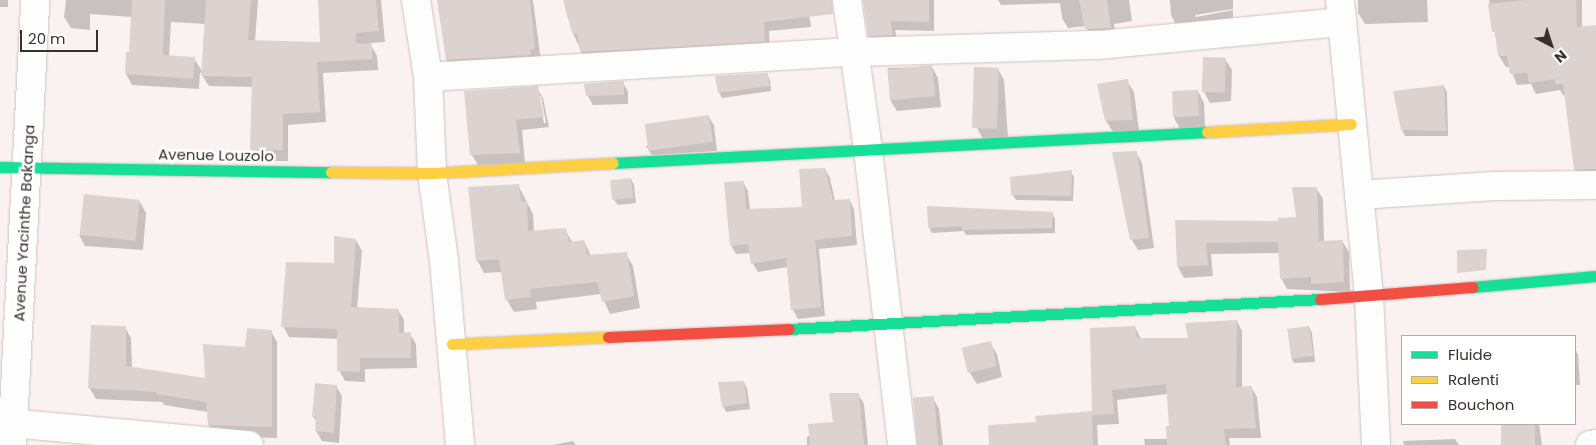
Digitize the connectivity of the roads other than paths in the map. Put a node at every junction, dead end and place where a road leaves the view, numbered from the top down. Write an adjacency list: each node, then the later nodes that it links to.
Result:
1 (35, 0): 9 (street, Avenue Yacinthe Bakanga)
2 (416, 0): 6 (street)
3 (847, 0): 5 (street)
4 (1341, 11): 5 (street); 7 (street)
5 (855, 52): 6 (street); 8 (street)
6 (428, 77): 10 (street)
7 (1351, 124): 8 (street, Avenue Louzolo); 12 (street)
8 (868, 150): 10 (street, Avenue Louzolo); 15 (street)
9 (13, 167): 10 (street, Avenue Louzolo); 17 (street, Avenue Yacinthe Bakanga)
10 (432, 173): 16 (street)
11 (1596, 185): 12 (street)
12 (1358, 195): 14 (street)
13 (1596, 276): 14 (street)
14 (1369, 296): 15 (street); 22 (street)
15 (887, 325): 16 (street); 21 (street)
16 (452, 344): 20 (street)
17 (8, 430): 19 (street)
18 (1596, 444): 23 (street)
19 (249, 445)
20 (460, 445)
21 (902, 445)
22 (1376, 445)
23 (1590, 445)

